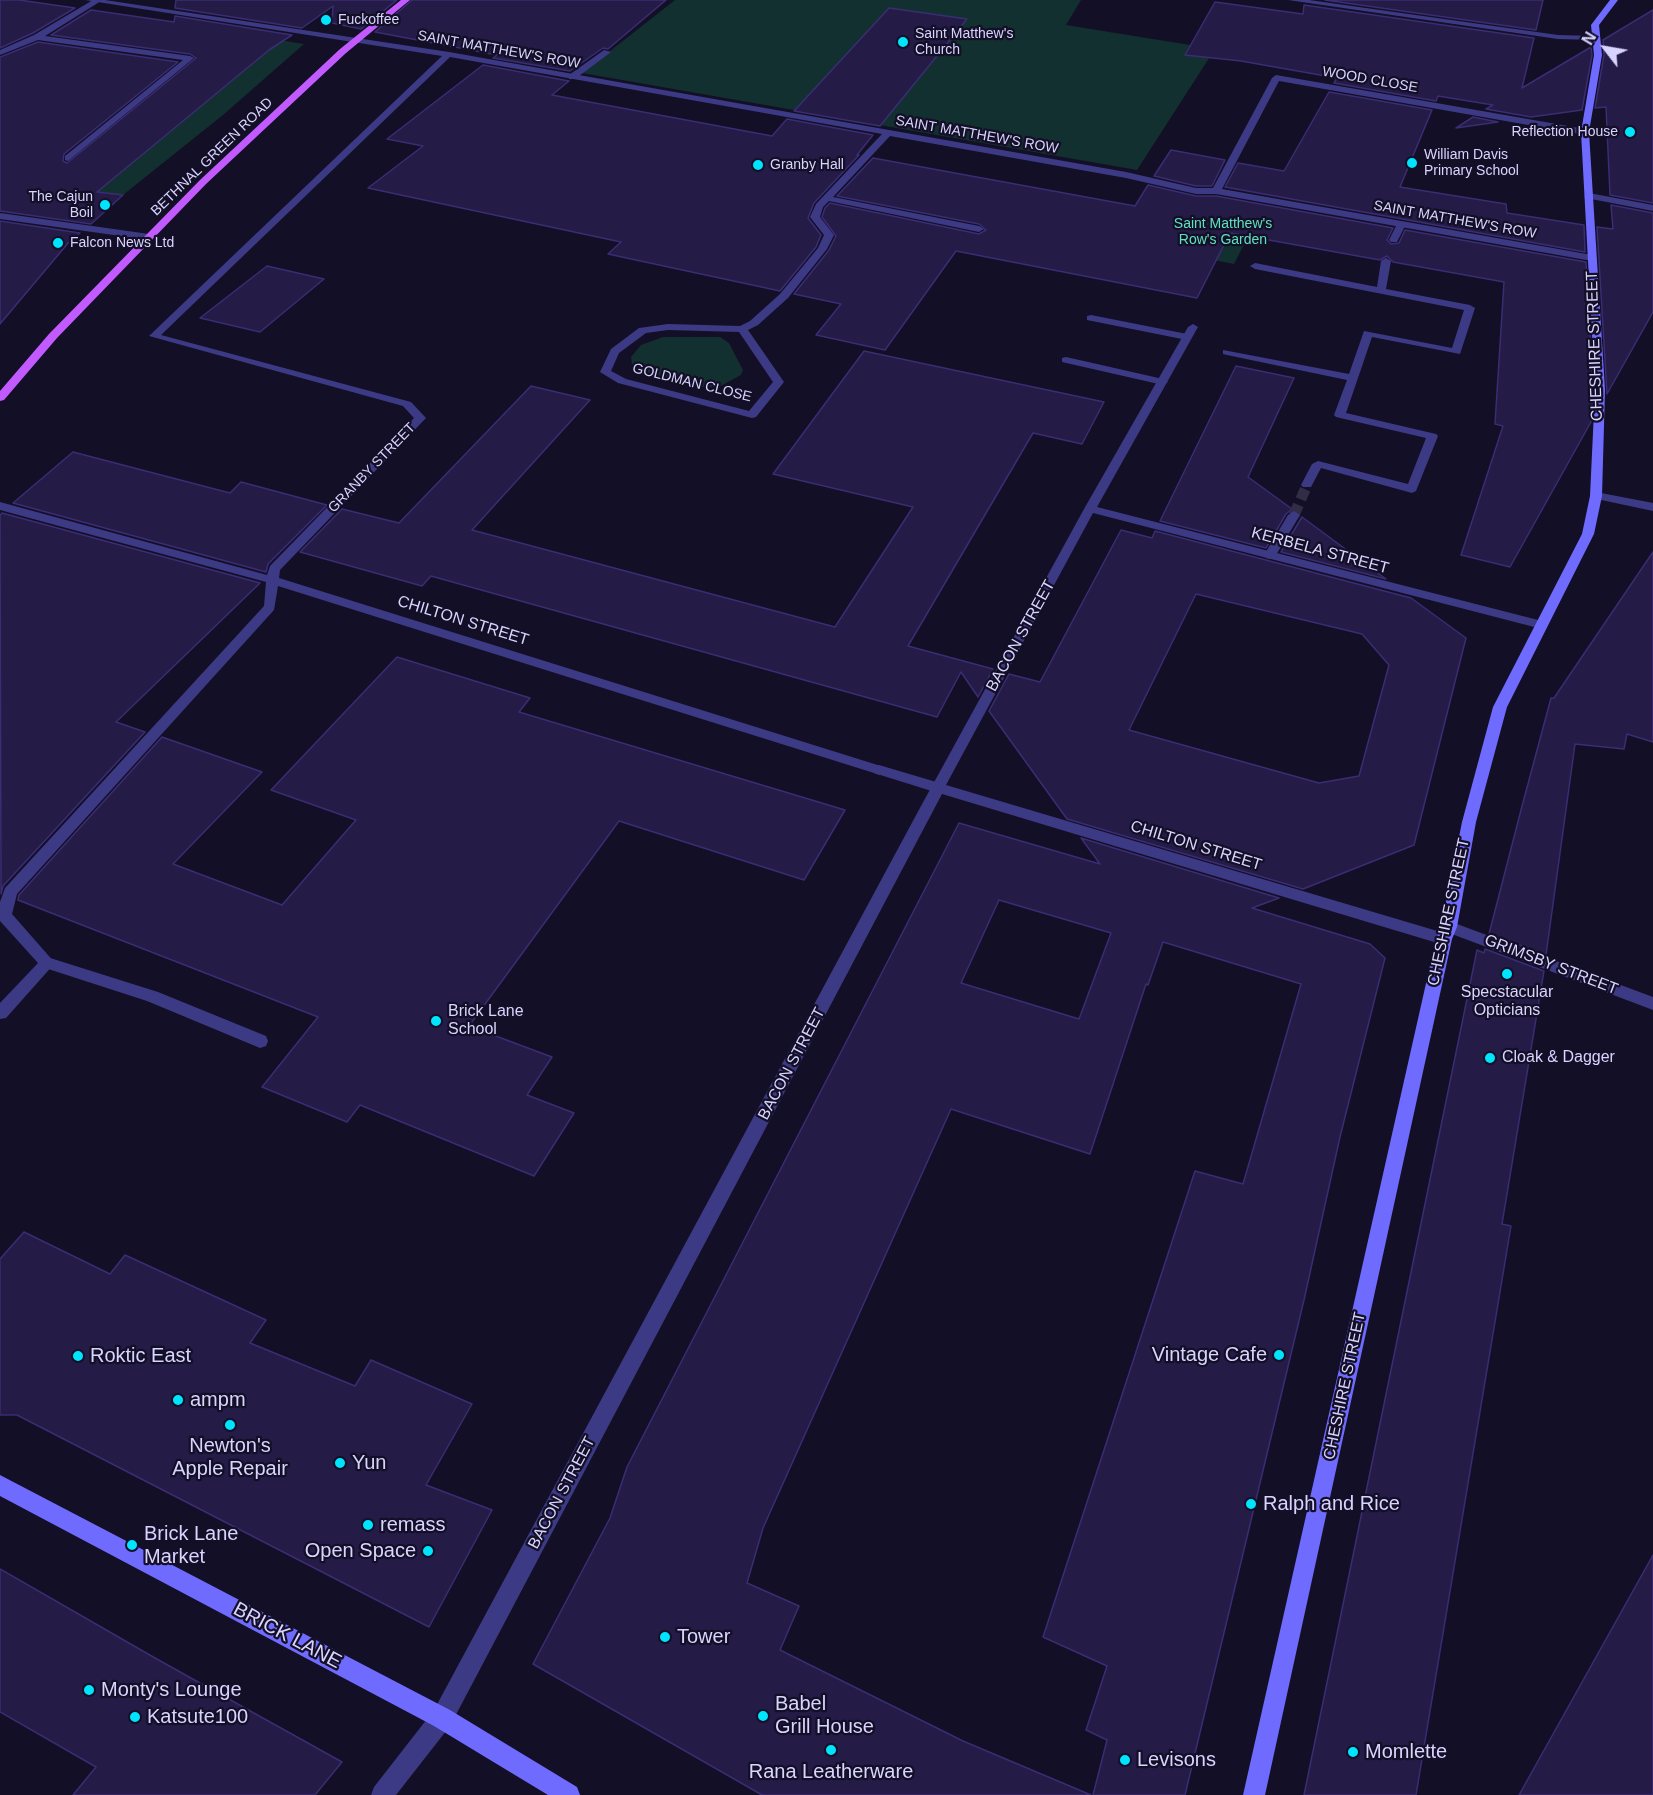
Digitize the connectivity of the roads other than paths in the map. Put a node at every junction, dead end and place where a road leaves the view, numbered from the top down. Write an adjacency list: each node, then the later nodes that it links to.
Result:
1 (406, 0): 7 (main road, BETHNAL GREEN ROAD)
2 (1292, 0): 6 (street)
3 (1614, 0): 6 (main road)
4 (93, 1): 5 (street); 7 (street, SAINT MATTHEW'S ROW)
5 (38, 38): 9 (street); 14 (street)
6 (1595, 38): 12 (main road, CHESHIRE STREET)
7 (358, 39): 10 (street, SAINT MATTHEW'S ROW); 22 (main road, BETHNAL GREEN ROAD)
8 (607, 52): 11 (street)
9 (0, 53)
10 (449, 54): 11 (street, SAINT MATTHEW'S ROW); 42 (street, GRANBY STREET)
11 (572, 77): 13 (street, SAINT MATTHEW'S ROW)
12 (1585, 132): 15 (street, WOOD CLOSE); 16 (main road, CHESHIRE STREET)
13 (888, 133): 15 (street, SAINT MATTHEW'S ROW); 17 (street)
14 (68, 158)
15 (1216, 191): 20 (street, SAINT MATTHEW'S ROW)
16 (1589, 196): 18 (street); 24 (main road, CHESHIRE STREET)
17 (826, 198): 21 (street); 29 (street)
18 (1653, 208)
19 (0, 216): 22 (street)
20 (1401, 224): 23 (street); 24 (street, SAINT MATTHEW'S ROW)
21 (979, 229)
22 (149, 237): 34 (main road, BETHNAL GREEN ROAD)
23 (1394, 240)
24 (1592, 258): 36 (main road, CHESHIRE STREET)
25 (1386, 261): 27 (street)
26 (1255, 266): 27 (street)
27 (1381, 291): 32 (street)
28 (1090, 318): 33 (street, BACON STREET)
29 (742, 329): 29 (street, GOLDMAN CLOSE)
30 (1227, 352): 32 (street)
31 (1066, 360): 33 (street)
32 (1353, 378): 35 (street)
33 (1163, 382): 39 (street, BACON STREET)
34 (0, 398)
35 (1307, 485)
36 (1596, 496): 38 (street); 43 (main road, CHESHIRE STREET)
37 (0, 506): 42 (street, CHILTON STREET)
38 (1653, 507)
39 (1090, 509): 41 (street, KERBELA STREET); 44 (street, BACON STREET)
40 (1294, 515): 41 (street)
41 (1270, 555): 43 (street, KERBELA STREET)
42 (272, 580): 44 (street, CHILTON STREET); 46 (street, GRANBY STREET)
43 (1542, 625): 45 (main road, CHESHIRE STREET)
44 (938, 788): 45 (street, CHILTON STREET); 51 (street, BACON STREET)
45 (1446, 933): 47 (street, GRIMSBY STREET); 54 (main road, CHESHIRE STREET)
46 (47, 963): 48 (street); 49 (street)
47 (1653, 1004)
48 (0, 1013)
49 (260, 1041)
50 (0, 1485): 51 (main road, BRICK LANE)
51 (442, 1718): 52 (street, BACON STREET); 53 (main road, BRICK LANE)
52 (382, 1795)
53 (569, 1795)
54 (1254, 1795)

